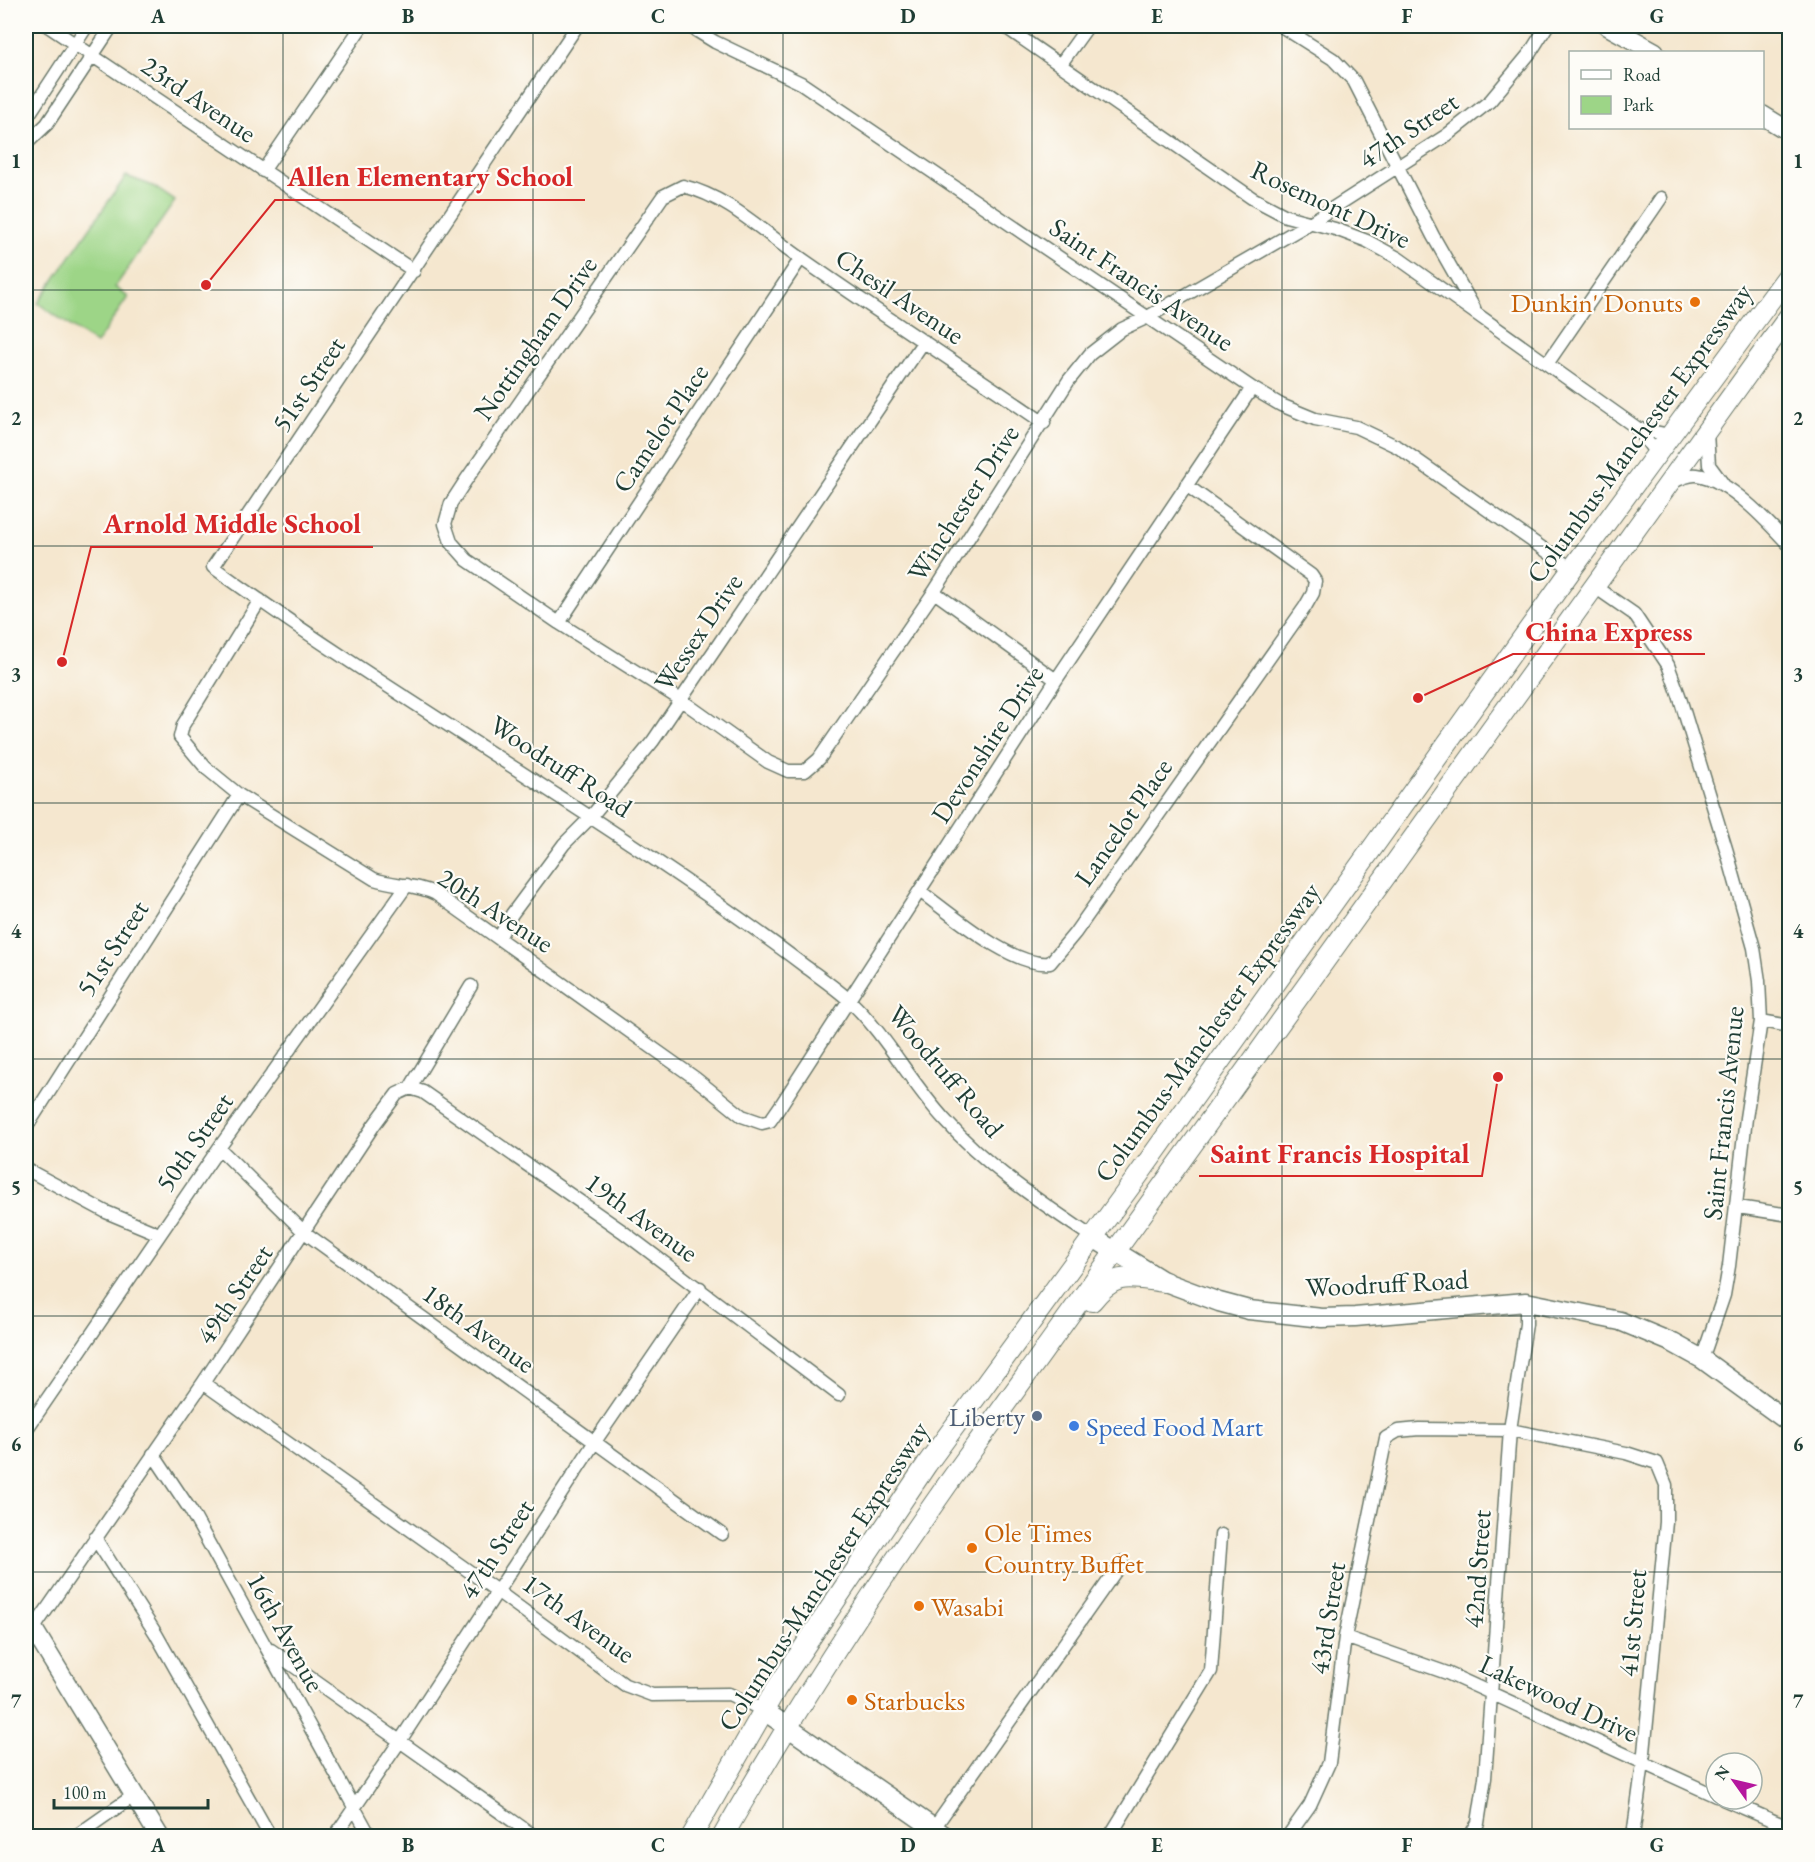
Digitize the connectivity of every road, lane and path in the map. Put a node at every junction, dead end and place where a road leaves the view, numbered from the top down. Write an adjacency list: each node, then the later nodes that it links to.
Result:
1 (48, 26): 12 (street, 23rd Avenue)
2 (87, 26): 12 (street)
3 (112, 26): 14 (street)
4 (362, 26): 21 (street)
5 (577, 26): 26 (street, 51st Street)
6 (689, 26): 30 (street, Saint Francis Avenue)
7 (1004, 26): 15 (street, Rosemont Drive)
8 (1088, 26): 15 (street)
9 (1281, 26): 20 (street)
10 (1546, 26): 20 (street, 47th Street)
11 (1608, 26): 13 (street)
12 (75, 44): 14 (street, 23rd Avenue); 17 (street)
13 (1653, 51)
14 (92, 55): 19 (street); 21 (street, 23rd Avenue)
15 (1060, 65): 24 (street, Rosemont Drive)
16 (1764, 116): 18 (street)
17 (26, 118)
18 (1790, 132)
19 (26, 144)
20 (1398, 168): 24 (street, 47th Street); 28 (street)
21 (263, 171): 26 (street, 23rd Avenue)
22 (1661, 198): 32 (street)
23 (730, 207): 25 (street, Chesil Avenue); 44 (street, Nottingham Drive)
24 (1308, 224): 28 (street, Rosemont Drive); 30 (street, 47th Street)
25 (801, 258): 31 (street, Chesil Avenue); 48 (street, Camelot Place)
26 (414, 271): 47 (street, 51st Street)
27 (1790, 273): 37 (main road, Columbus-Manchester Expressway)
28 (1476, 312): 32 (street, Rosemont Drive)
29 (1790, 315): 36 (main road, Columbus-Manchester Expressway)
30 (1146, 318): 33 (street, Saint Francis Avenue); 34 (street, Winchester Drive)
31 (924, 341): 34 (street, Chesil Avenue); 50 (street, Wessex Drive)
32 (1547, 364): 35 (street, Rosemont Drive)
33 (1252, 388): 40 (street, Devonshire Drive); 43 (street, Saint Francis Avenue)
34 (1044, 423): 46 (street, Winchester Drive)
35 (1637, 428): 37 (street, Rosemont Drive); 38 (street, Rosemont Drive)
36 (1707, 433): 39 (main road, Columbus-Manchester Expressway); 41 (street)
37 (1669, 435): 38 (main road, Columbus-Manchester Expressway)
38 (1656, 453): 43 (main road, Columbus-Manchester Expressway)
39 (1670, 483): 41 (street); 45 (main road, Columbus-Manchester Expressway)
40 (1186, 485): 49 (street, Devonshire Drive); 54 (street, Lancelot Place)
41 (1726, 487): 42 (street)
42 (1790, 546)
43 (1572, 568): 55 (main road, Columbus-Manchester Expressway)
44 (480, 569): 48 (street, Winchester Drive)
45 (1595, 587): 58 (main road, Columbus-Manchester Expressway); 60 (street, Saint Francis Avenue)
46 (934, 592): 49 (street); 50 (street, Winchester Drive)
47 (260, 600): 51 (street, 20th Avenue); 52 (street, Woodruff Road)
48 (559, 623): 50 (street, Winchester Drive)
49 (1056, 680): 54 (street, Devonshire Drive)
50 (681, 700): 52 (street, Wessex Drive)
51 (238, 795): 53 (street, 20th Avenue); 64 (street, 51st Street)
52 (590, 818): 56 (street, Wessex Drive); 59 (street, Woodruff Road)
53 (407, 885): 56 (street, 20th Avenue); 65 (street, 50th Street)
54 (921, 892): 59 (street, Devonshire Drive)
55 (1336, 899): 58 (main road); 71 (main road, Columbus-Manchester Expressway)
56 (499, 938): 63 (street, 20th Avenue)
57 (471, 986): 62 (street, 49th Street)
58 (1298, 1000): 72 (main road, Columbus-Manchester Expressway)
59 (850, 1001): 63 (street, Devonshire Drive); 71 (street, Woodruff Road)
60 (1761, 1021): 61 (street); 67 (street, Saint Francis Avenue)
61 (1790, 1026)
62 (410, 1088): 69 (street, 49th Street); 74 (street, 19th Avenue)
63 (762, 1123)
64 (26, 1128)
65 (219, 1148): 69 (street, 18th Avenue); 70 (street, 50th Street)
66 (26, 1169): 70 (street)
67 (1738, 1207): 68 (street); 77 (street, Saint Francis Avenue)
68 (1790, 1215)
69 (304, 1232): 78 (street, 49th Street); 83 (street, 18th Avenue)
70 (159, 1234): 81 (street, 50th Street)
71 (1092, 1237): 72 (street, Woodruff Road); 94 (main road, Columbus-Manchester Expressway)
72 (1116, 1251): 73 (street, Woodruff Road); 76 (main road, Columbus-Manchester Expressway)
73 (1165, 1282): 75 (street, Woodruff Road); 76 (main road)
74 (700, 1288): 79 (street, 19th Avenue); 83 (street, 47th Street)
75 (1526, 1302): 77 (street, Woodruff Road); 82 (street, 42nd Street)
76 (1058, 1331): 95 (main road, Columbus-Manchester Expressway)
77 (1702, 1359): 80 (street, Woodruff Road)
78 (203, 1383): 84 (street, 49th Street); 89 (street, 17th Avenue)
79 (840, 1395)
80 (1790, 1423)
81 (26, 1430)
82 (1510, 1430): 91 (street, 43rd Street); 93 (street, 42nd Street); 97 (street, 41st Street)
83 (596, 1440): 85 (street, 18th Avenue); 89 (street, 47th Street)
84 (153, 1454): 87 (street, 49th Street); 92 (street, 16th Avenue)
85 (722, 1534)
86 (1221, 1535): 112 (street)
87 (95, 1538): 90 (street, 49th Street); 106 (street)
88 (1122, 1562): 103 (street)
89 (497, 1591): 94 (street, 17th Avenue); 96 (street, 47th Street)
90 (30, 1623): 99 (street)
91 (1345, 1637): 93 (street, Lakewood Drive); 113 (street, 43rd Street)
92 (269, 1649): 96 (street); 100 (street, 16th Avenue)
93 (1492, 1694): 97 (street, Lakewood Drive); 114 (street, 42nd Street)
94 (763, 1710): 95 (street, 17th Avenue); 110 (main road, Columbus-Manchester Expressway)
95 (786, 1726): 103 (street, 17th Avenue); 111 (main road, Columbus-Manchester Expressway)
96 (400, 1741): 100 (street, 47th Street); 109 (street)
97 (1643, 1763): 98 (street, Lakewood Drive); 115 (street, 41st Street)
98 (1704, 1791)
99 (136, 1794): 104 (street); 105 (street)
100 (353, 1807): 107 (street, 47th Street); 108 (street, 16th Avenue)
101 (1751, 1811): 102 (street)
102 (1790, 1828)
103 (940, 1832)
104 (76, 1836)
105 (159, 1836)
106 (270, 1836)
107 (335, 1836)
108 (370, 1836)
109 (534, 1836)
110 (692, 1836)
111 (723, 1836)
112 (1110, 1836)
113 (1288, 1836)
114 (1470, 1836)
115 (1633, 1836)

